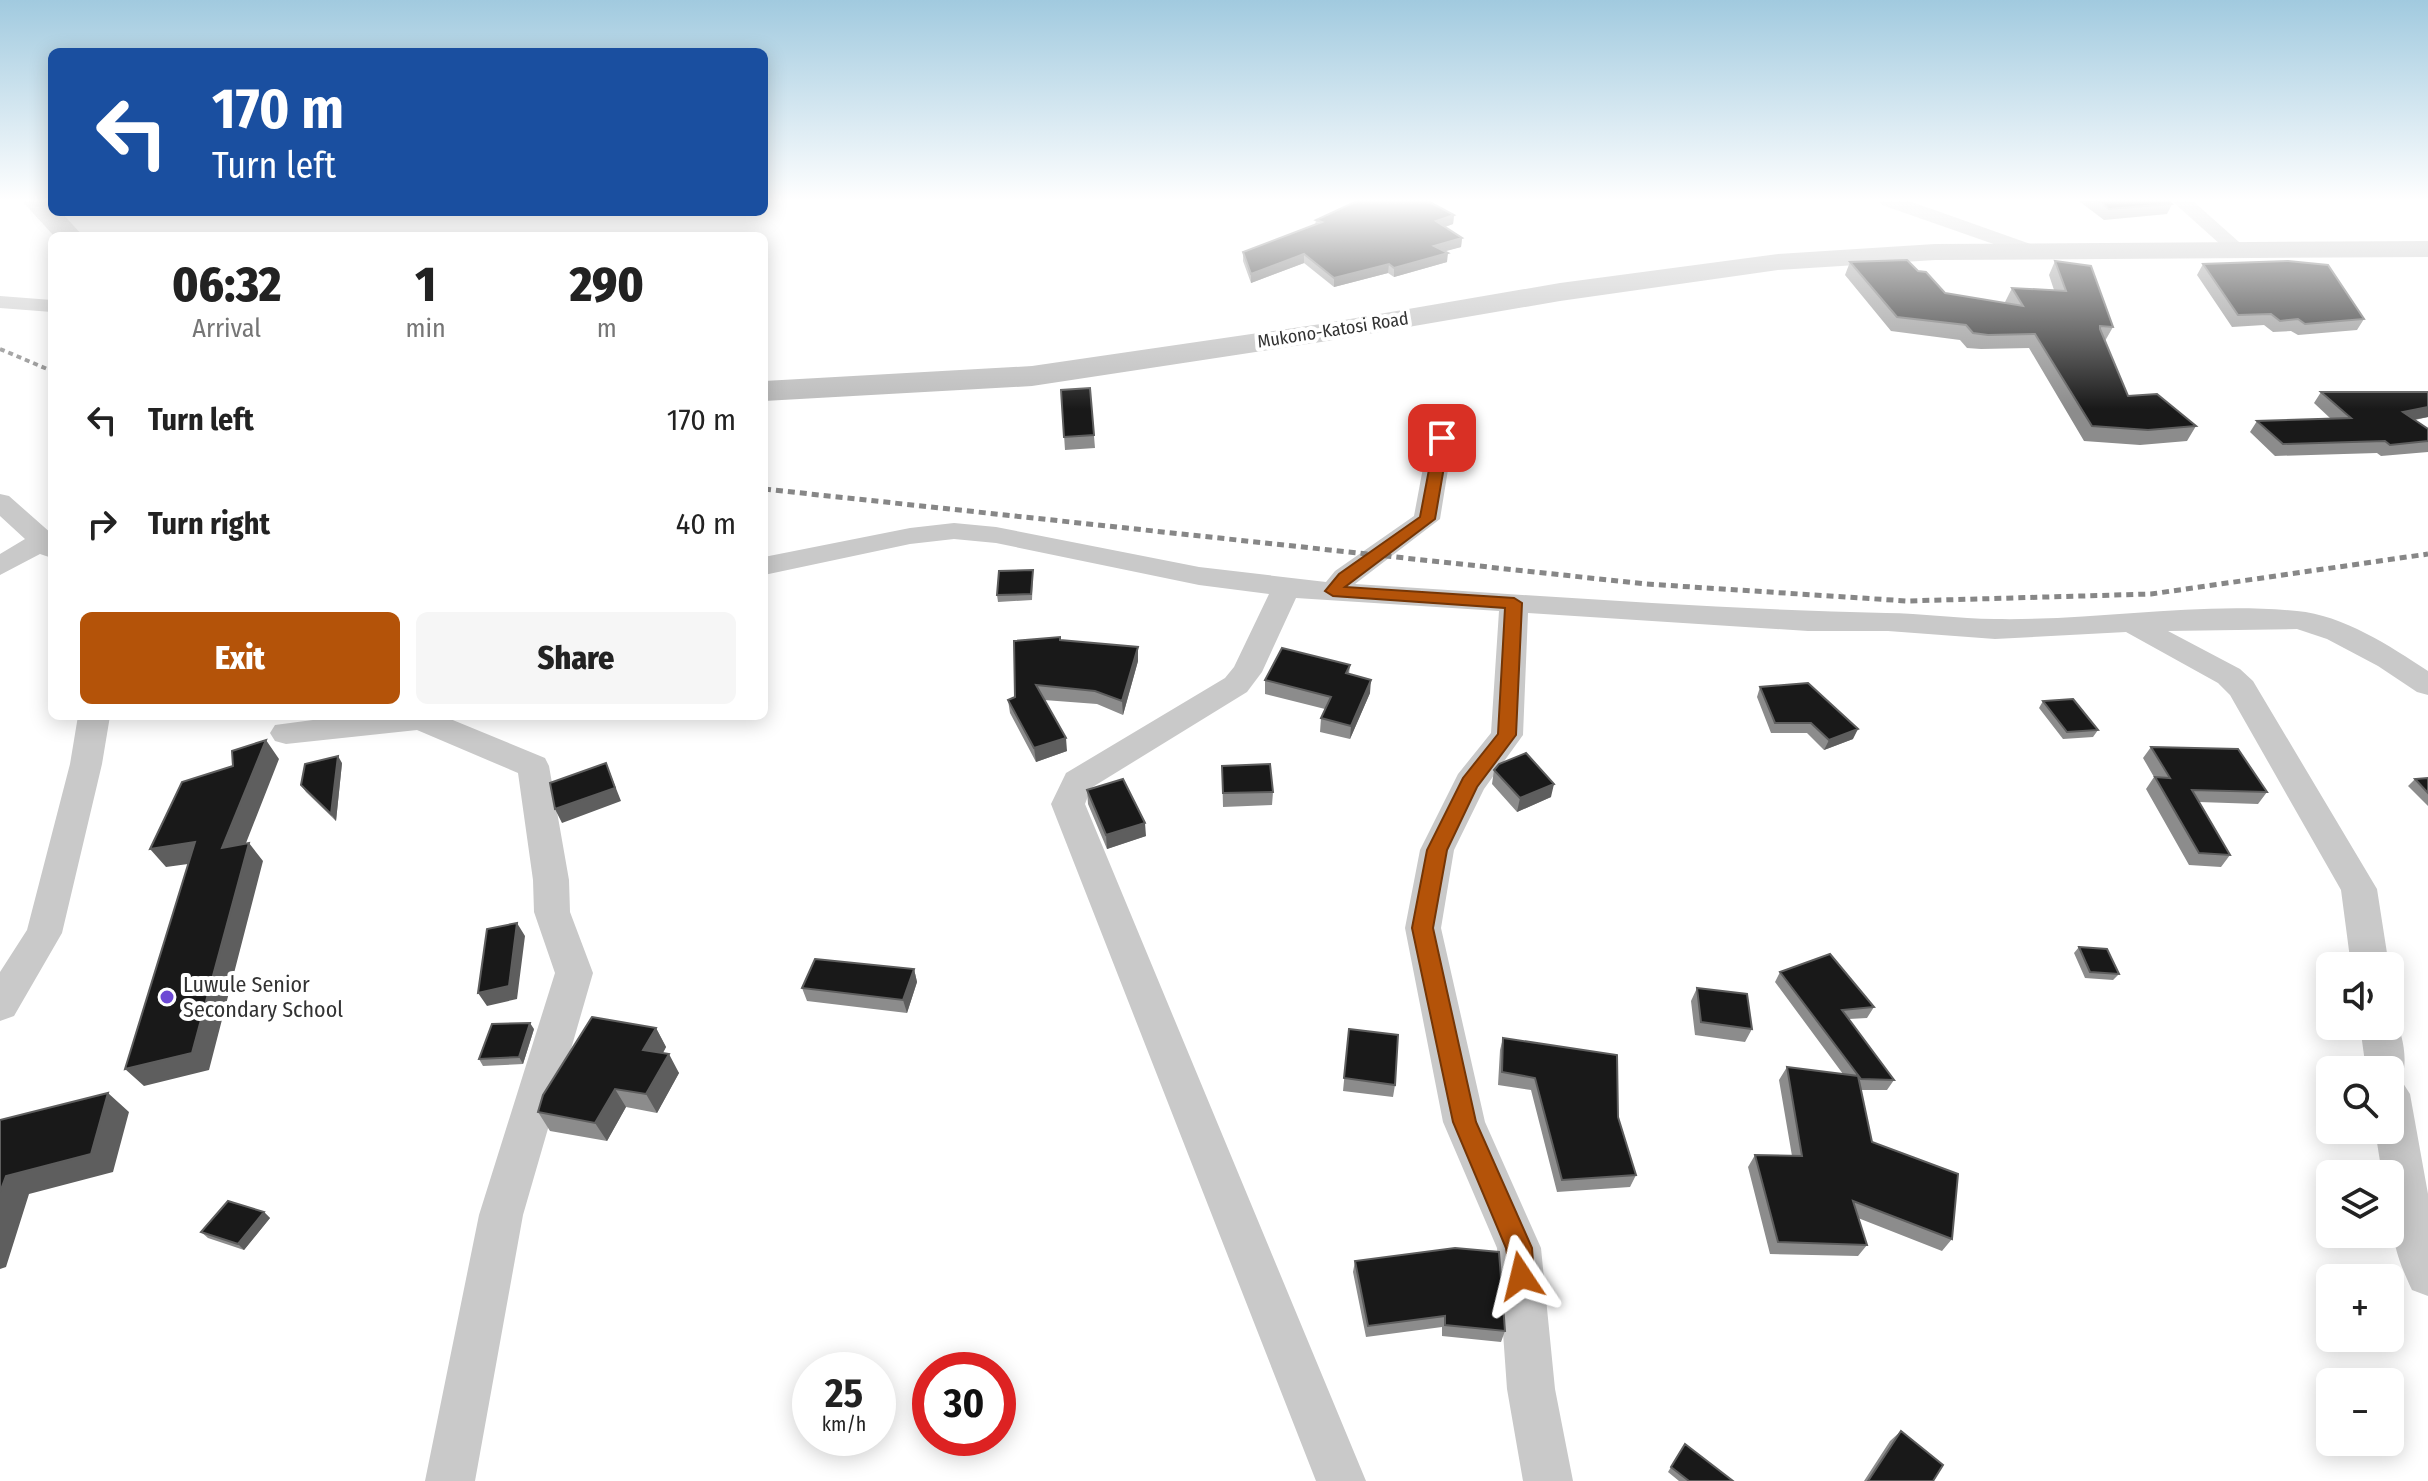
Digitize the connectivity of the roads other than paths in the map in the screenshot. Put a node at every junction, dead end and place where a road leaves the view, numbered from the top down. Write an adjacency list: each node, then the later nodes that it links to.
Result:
1 (1719, 270): 4 (main road, Mukono-Katosi Road)
2 (1, 302): 3 (street)
3 (48, 306)
4 (768, 391)
5 (1445, 414): 11 (street)
6 (0, 502): 7 (street)
7 (48, 545): 9 (street)
8 (768, 565): 10 (street)
9 (0, 566)
10 (1286, 588): 11 (street); 24 (street)
11 (1333, 591): 12 (street)
12 (1514, 603): 13 (street); 25 (street)
13 (2131, 623): 14 (street); 19 (street)
14 (2428, 685)
15 (93, 720): 20 (street)
16 (410, 720): 18 (street)
17 (422, 720): 23 (street)
18 (286, 733)
19 (2368, 952)
20 (0, 1005)
21 (2398, 1144): 22 (street)
22 (2428, 1274)
23 (450, 1481)
24 (1341, 1481)
25 (1548, 1481)

